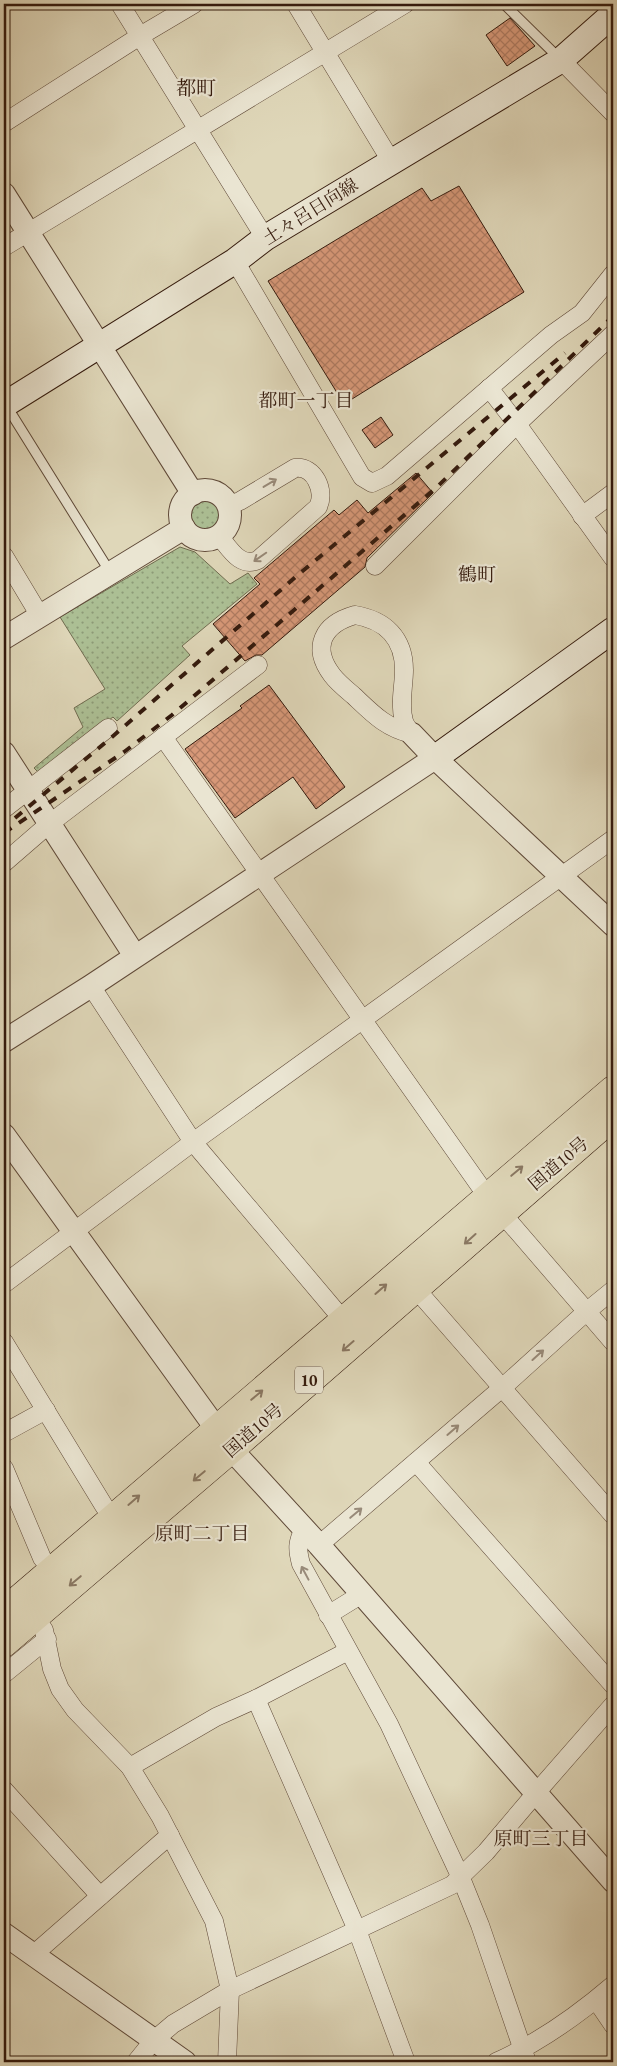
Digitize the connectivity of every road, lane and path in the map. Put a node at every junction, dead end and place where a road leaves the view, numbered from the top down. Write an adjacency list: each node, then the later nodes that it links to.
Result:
1 (120, 4): 7 (street)
2 (194, 4): 7 (street)
3 (296, 4): 8 (street)
4 (405, 4): 8 (street)
5 (504, 4): 9 (lane)
6 (613, 14): 9 (main road, 土々呂日向線)
7 (140, 36): 11 (street); 12 (street)
8 (325, 52): 12 (street); 13 (street)
9 (561, 60): 10 (street); 13 (main road, 土々呂日向線)
10 (613, 113)
11 (4, 123)
12 (197, 130): 15 (street); 16 (street)
13 (391, 161): 16 (main road, 土々呂日向線)
14 (4, 194): 15 (street)
15 (28, 232): 17 (street); 21 (street)
16 (265, 238): 18 (main road, 土々呂日向線)
17 (4, 247)
18 (235, 261): 21 (main road, 土々呂日向線); 22 (street)
19 (613, 274): 22 (street)
20 (611, 340): 24 (street)
21 (98, 344): 23 (main road, 土々呂日向線); 26 (street)
22 (489, 388): 24 (street)
23 (4, 404): 34 (lane)
24 (517, 424): 28 (street); 33 (street)
25 (613, 493): 28 (street)
26 (193, 494): 27 (street); 29 (street)
27 (228, 506): 30 (street); 30 (street, one-way to 30)
28 (582, 516): 32 (street)
29 (184, 528): 30 (street); 34 (street)
30 (218, 536)
31 (4, 556): 35 (street)
32 (613, 558)
33 (375, 566)
34 (110, 572): 35 (street)
35 (40, 616): 37 (street)
36 (613, 630): 43 (main road)
37 (4, 638)
38 (258, 664): 41 (street)
39 (108, 728): 44 (street)
40 (412, 734): 40 (street); 43 (street)
41 (163, 737): 46 (street); 49 (street)
42 (4, 753): 44 (street)
43 (435, 758): 49 (street); 50 (street)
44 (28, 791): 45 (street); 46 (street)
45 (4, 810)
46 (49, 824): 48 (street); 52 (street)
47 (613, 839): 50 (street)
48 (4, 863)
49 (258, 874): 52 (street); 54 (street)
50 (562, 877): 51 (street); 54 (street)
51 (613, 925)
52 (136, 956): 53 (street)
53 (91, 986): 55 (street); 59 (street)
54 (363, 1019): 59 (street); 60 (street)
55 (4, 1041)
56 (613, 1090): 60 (highway, 国道10号 / 10, one-way to 56)
57 (613, 1116): 60 (highway, 国道10号 / 10)
58 (4, 1135): 61 (street)
59 (193, 1142): 61 (street); 66 (street)
60 (494, 1204): 63 (highway, 国道10号 / 10, one-way to 63); 65 (street); 66 (highway, 国道10号 / 10, one-way to 60)
61 (74, 1233): 62 (street); 72 (street)
62 (4, 1284)
63 (415, 1288): 69 (street); 72 (highway, 国道10号 / 10, one-way to 72)
64 (613, 1290): 65 (street)
65 (586, 1312): 68 (street); 69 (street, one-way to 65)
66 (344, 1320): 72 (highway, 国道10号 / 10, one-way to 66)
67 (4, 1342): 70 (street)
68 (613, 1342)
69 (502, 1388): 73 (street, one-way to 69); 75 (street)
70 (46, 1410): 71 (street); 76 (street)
71 (4, 1433)
72 (224, 1439): 76 (highway, 国道10号 / 10, one-way to 72); 77 (street); 82 (highway, 国道10号 / 10, one-way to 82)
73 (416, 1462): 77 (street, one-way to 73); 86 (street)
74 (4, 1468): 78 (street)
75 (613, 1515)
76 (113, 1518): 78 (highway, 国道10号 / 10)
77 (312, 1537): 79 (street); 81 (street, one-way to 77)
78 (52, 1570): 80 (highway, 国道10号 / 10)
79 (362, 1594): 81 (street); 91 (street)
80 (4, 1612)
81 (328, 1615): 84 (street)
82 (40, 1628): 83 (highway, 国道10号 / 10); 85 (street); 89 (street)
83 (4, 1643)
84 (348, 1651): 87 (street); 93 (street)
85 (4, 1674)
86 (613, 1685)
87 (256, 1699): 89 (street); 96 (street)
88 (613, 1705): 91 (street)
89 (130, 1767): 92 (street)
90 (4, 1790): 95 (street)
91 (536, 1793): 93 (street); 94 (street)
92 (170, 1835): 95 (street); 100 (street)
93 (461, 1878): 96 (street); 104 (street)
94 (613, 1881)
95 (100, 1896): 98 (street)
96 (357, 1930): 100 (street); 108 (street)
97 (4, 1934): 98 (street)
98 (33, 1955): 103 (street)
99 (613, 1985): 101 (street)
100 (230, 1990): 103 (street); 107 (street)
101 (596, 2000): 102 (street); 104 (street)
102 (613, 2025)
103 (153, 2040): 105 (street); 106 (street)
104 (526, 2056): 109 (street)
105 (136, 2062)
106 (185, 2062)
107 (228, 2062)
108 (406, 2062)
109 (496, 2062)

